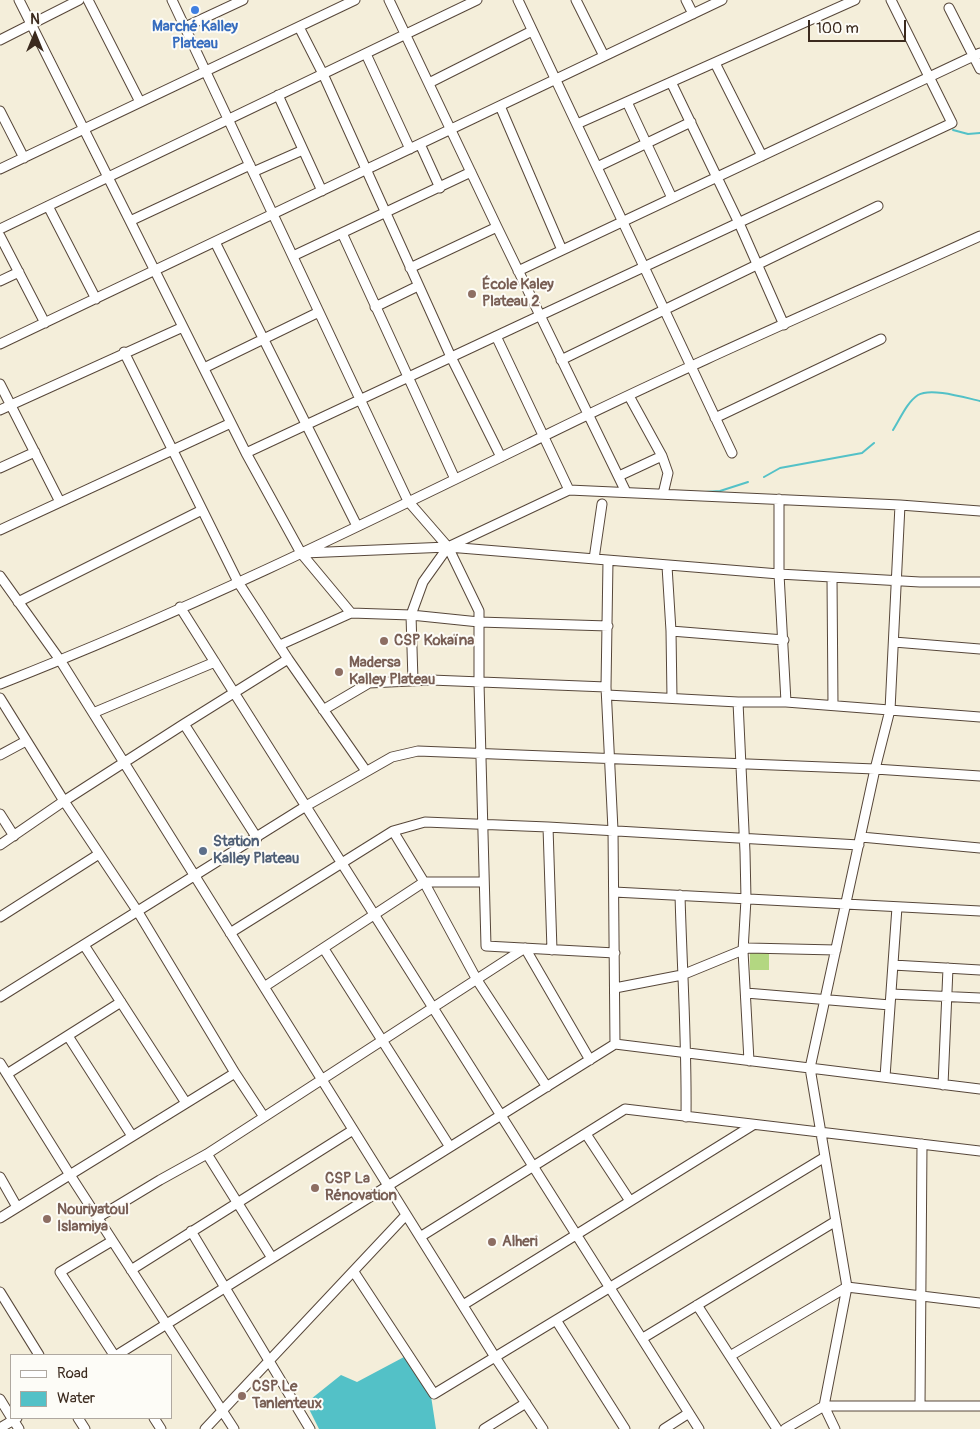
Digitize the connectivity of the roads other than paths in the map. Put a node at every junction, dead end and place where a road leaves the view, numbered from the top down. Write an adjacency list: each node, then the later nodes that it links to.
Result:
1 (19, 0): 17 (street)
2 (79, 0): 17 (street)
3 (88, 0): 35 (street)
4 (172, 0): 18 (street)
5 (243, 0): 18 (street)
6 (355, 0): 19 (street)
7 (389, 0): 21 (street)
8 (476, 0): 21 (street)
9 (518, 0): 20 (street)
10 (576, 0): 25 (street)
11 (686, 0): 16 (street)
12 (722, 0): 16 (street)
13 (855, 0): 26 (street)
14 (891, 0): 30 (street)
15 (949, 8): 24 (street)
16 (693, 14): 25 (street)
17 (31, 24): 22 (street); 42 (street)
18 (185, 27): 28 (street)
19 (299, 27): 28 (street); 29 (street)
20 (532, 31): 31 (street); 33 (street)
21 (406, 35): 23 (street); 33 (street)
22 (0, 40)
23 (366, 54): 29 (street); 46 (street)
24 (977, 54): 27 (street); 30 (street)
25 (604, 56): 31 (street)
26 (715, 63): 32 (street); 48 (street)
27 (980, 69)
28 (206, 71): 35 (street); 39 (street)
29 (323, 74): 34 (street); 53 (street)
30 (929, 77): 48 (street); 66 (street)
31 (555, 80): 37 (street); 41 (street)
32 (671, 82): 36 (street); 40 (street)
33 (429, 84): 43 (street)
34 (278, 95): 39 (street); 47 (street)
35 (140, 102): 42 (street)
36 (627, 102): 41 (street); 44 (street)
37 (500, 106): 43 (street); 73 (street)
38 (0, 110): 49 (street)
39 (229, 119): 51 (street); 55 (street)
40 (690, 122): 44 (street); 56 (street)
41 (577, 124): 50 (street)
42 (84, 129): 49 (street); 55 (street)
43 (451, 129): 45 (street); 54 (street)
44 (647, 143): 50 (street); 59 (street)
45 (420, 144): 46 (street); 57 (street)
46 (410, 149): 53 (street)
47 (302, 150): 51 (street); 58 (street)
48 (762, 156): 56 (street)
49 (24, 158): 52 (street)
50 (597, 167): 65 (street)
51 (252, 168): 62 (street); 64 (street)
52 (0, 169)
53 (366, 170): 58 (street); 63 (street)
54 (471, 172): 57 (street); 67 (street)
55 (108, 177): 60 (street); 64 (street)
56 (717, 177): 59 (street); 66 (street)
57 (440, 188): 63 (street)
58 (322, 191): 62 (street)
59 (672, 198): 65 (street)
60 (48, 206): 68 (street); 83 (street)
61 (878, 206): 75 (street)
62 (273, 214): 72 (street); 74 (street)
63 (386, 214): 69 (street); 77 (street)
64 (130, 221): 78 (street)
65 (622, 221): 73 (street); 76 (street)
66 (739, 223): 75 (street); 76 (street)
67 (497, 227): 77 (street); 79 (street)
68 (0, 229)
69 (342, 234): 74 (street); 84 (street)
70 (0, 236): 80 (street)
71 (980, 236): 89 (street)
72 (215, 242): 78 (street); 92 (street)
73 (562, 250): 79 (street)
74 (293, 256): 86 (street)
75 (757, 264): 85 (street); 89 (street)
76 (644, 267): 85 (street); 87 (street)
77 (410, 268): 82 (street)
78 (154, 271): 83 (street); 90 (street)
79 (518, 271): 87 (street)
80 (19, 272): 81 (street); 88 (street)
81 (0, 281)
82 (418, 286): 84 (street); 96 (street)
83 (96, 299): 88 (street)
84 (375, 307): 100 (street)
85 (664, 310): 97 (street); 98 (street)
86 (319, 312): 92 (street); 103 (street)
87 (540, 316): 91 (street); 97 (street)
88 (45, 323): 94 (street)
89 (784, 324): 98 (street)
90 (183, 327): 95 (street); 99 (street)
91 (496, 336): 96 (street); 110 (street)
92 (263, 339): 99 (street); 109 (street)
93 (881, 339): 107 (street)
94 (0, 344)
95 (124, 352): 104 (street); 111 (street)
96 (451, 357): 100 (street); 116 (street)
97 (561, 360): 106 (street)
98 (691, 366): 102 (street); 107 (street)
99 (204, 368): 108 (street)
100 (409, 377): 103 (street); 119 (street)
101 (0, 384): 104 (street)
102 (629, 396): 106 (street); 115 (street)
103 (361, 400): 109 (street); 124 (street)
104 (11, 405): 105 (street); 112 (street)
105 (0, 410)
106 (588, 416): 110 (street); 118 (street)
107 (715, 418): 114 (street)
108 (231, 423): 111 (street); 113 (street)
109 (306, 425): 113 (street); 130 (street)
110 (544, 436): 116 (street); 120 (street)
111 (172, 450): 125 (street); 128 (street)
112 (35, 452): 117 (street); 125 (street)
113 (246, 453): 133 (street)
114 (732, 453)
115 (662, 456): 118 (street); 122 (street)
116 (501, 457): 119 (street)
117 (0, 468)
118 (619, 476): 121 (street)
119 (455, 479): 124 (street)
120 (569, 490): 121 (street); 132 (street)
121 (626, 492): 122 (street)
122 (663, 494): 123 (street)
123 (779, 499): 127 (street); 137 (street)
124 (408, 501): 130 (street); 132 (street)
125 (60, 502): 131 (street)
126 (602, 504): 134 (street)
127 (900, 504): 129 (street); 140 (street)
128 (202, 510): 141 (street); 144 (street)
129 (980, 511)
130 (357, 526): 133 (street)
131 (0, 530)
132 (448, 547): 133 (street); 134 (street); 147 (street); 148 (street)
133 (301, 553): 141 (street); 146 (street)
134 (594, 559): 135 (street)
135 (608, 561): 136 (street); 149 (street)
136 (667, 566): 137 (street); 150 (street)
137 (779, 574): 139 (street); 151 (street)
138 (0, 576): 144 (street)
139 (832, 578): 140 (street); 167 (street)
140 (896, 581): 142 (street); 152 (street)
141 (238, 582): 145 (street); 153 (street)
142 (980, 582)
143 (0, 585): 144 (street)
144 (18, 602): 156 (street)
145 (180, 607): 156 (street); 157 (street)
146 (351, 613): 147 (street); 153 (street)
147 (411, 615): 148 (street); 158 (street)
148 (479, 622): 149 (street); 159 (street)
149 (608, 626): 161 (street)
150 (671, 632): 151 (street); 164 (street)
151 (784, 640): 166 (street)
152 (894, 642): 154 (street); 169 (street)
153 (280, 645): 155 (street)
154 (980, 649)
155 (288, 659): 162 (street); 168 (street)
156 (60, 660): 160 (street); 170 (street)
157 (215, 662): 162 (street); 170 (street)
158 (413, 681): 159 (street); 168 (street)
159 (478, 683): 161 (street); 174 (street)
160 (0, 684)
161 (606, 691): 164 (street); 176 (street)
162 (234, 692): 172 (street); 183 (street)
163 (0, 698): 173 (street)
164 (672, 698): 165 (street)
165 (738, 702): 166 (street); 178 (street)
166 (786, 702): 167 (street)
167 (833, 705): 169 (street)
168 (323, 710): 180 (street)
169 (890, 710): 171 (street); 179 (street)
170 (93, 713): 177 (street)
171 (980, 717)
172 (184, 724): 177 (street); 190 (street)
173 (26, 740): 175 (street); 182 (street)
174 (481, 754): 176 (street); 180 (street); 185 (street)
175 (0, 755)
176 (610, 758): 178 (street); 187 (street)
177 (124, 763): 182 (street); 197 (street)
178 (741, 764): 179 (street); 191 (street)
179 (875, 769): 181 (street); 192 (street)
180 (366, 771): 183 (street)
181 (980, 776)
182 (64, 801): 189 (street); 195 (street)
183 (306, 806): 190 (street); 196 (street)
184 (0, 814): 189 (street)
185 (483, 824): 186 (street); 188 (street); 199 (street)
186 (548, 827): 187 (street); 213 (street)
187 (613, 830): 191 (street); 200 (street)
188 (393, 831): 196 (street); 198 (street)
189 (14, 836): 193 (street)
190 (257, 838): 197 (street)
191 (745, 838): 192 (street); 202 (street)
192 (860, 841): 194 (street); 203 (street)
193 (0, 846)
194 (980, 848)
195 (99, 854): 206 (street); 208 (street)
196 (342, 864): 207 (street); 209 (street)
197 (195, 876): 206 (street); 209 (street)
198 (424, 882): 199 (street); 207 (street); 221 (street)
199 (484, 882): 211 (street)
200 (614, 892): 201 (street); 216 (street)
201 (680, 896): 202 (street); 220 (street)
202 (746, 899): 203 (street); 215 (street)
203 (846, 904): 204 (street); 214 (street)
204 (897, 907): 205 (street); 217 (street)
205 (980, 911)
206 (138, 912): 210 (street); 241 (street)
207 (375, 915): 212 (street); 232 (street)
208 (0, 917)
209 (230, 933): 222 (street)
210 (84, 945): 227 (street); 230 (street)
211 (525, 948): 213 (street); 221 (street); 237 (street)
212 (324, 949): 222 (street); 234 (street)
213 (552, 950): 216 (street)
214 (836, 950): 215 (street); 229 (street)
215 (743, 951): 220 (street); 224 (street)
216 (615, 953): 223 (street)
217 (893, 965): 218 (street); 225 (street)
218 (948, 968): 219 (street); 226 (street)
219 (980, 970)
220 (682, 975): 223 (street); 236 (street)
221 (476, 980): 232 (street); 246 (street)
222 (264, 987): 244 (street)
223 (615, 988): 235 (street)
224 (746, 993): 229 (street); 238 (street)
225 (891, 994): 226 (street); 231 (street)
226 (947, 997): 228 (street); 245 (street)
227 (0, 998)
228 (980, 998)
229 (825, 1000): 231 (street); 240 (street)
230 (121, 1002): 233 (street); 248 (street)
231 (890, 1005): 243 (street)
232 (433, 1008): 234 (street); 249 (street)
233 (68, 1036): 242 (street); 256 (street)
234 (382, 1041): 244 (street); 258 (street)
235 (615, 1044): 236 (street); 237 (street)
236 (687, 1053): 238 (street); 251 (street)
237 (590, 1060): 246 (street)
238 (750, 1061): 240 (street)
239 (0, 1063): 242 (street)
240 (810, 1068): 243 (street); 254 (street)
241 (235, 1073): 248 (street); 250 (street)
242 (7, 1074): 263 (street)
243 (885, 1077): 245 (street)
244 (322, 1080): 250 (street); 253 (street)
245 (944, 1085): 247 (street)
246 (547, 1087): 249 (street)
247 (980, 1089)
248 (186, 1103): 256 (street)
249 (502, 1115): 258 (street); 262 (street)
250 (264, 1117): 260 (street)
251 (686, 1117): 252 (street); 255 (street)
252 (753, 1125): 254 (street); 266 (street)
253 (353, 1130): 265 (street); 267 (street)
254 (821, 1133): 257 (street); 261 (street)
255 (586, 1134): 262 (street); 266 (street)
256 (132, 1136): 263 (street)
257 (922, 1144): 259 (street); 284 (street)
258 (450, 1148): 265 (street)
259 (980, 1151)
260 (207, 1154): 267 (street); 271 (street)
261 (825, 1157): 272 (street); 280 (street)
262 (534, 1166): 274 (street); 275 (street)
263 (70, 1175): 268 (street); 271 (street)
264 (0, 1177): 268 (street)
265 (388, 1186): 269 (street); 277 (street)
266 (630, 1201): 274 (street)
267 (237, 1202): 273 (street); 277 (street)
268 (17, 1208): 270 (street)
269 (406, 1215): 275 (street); 279 (street)
270 (0, 1218)
271 (97, 1218): 276 (street)
272 (836, 1221): 281 (street); 287 (street)
273 (190, 1231): 278 (street); 282 (street)
274 (576, 1234): 280 (street); 286 (street)
275 (420, 1237): 286 (street)
276 (112, 1241): 278 (street); 292 (street)
277 (272, 1258): 282 (street)
278 (131, 1270): 289 (street)
279 (354, 1272): 295 (street); 296 (street)
280 (610, 1287): 288 (street); 290 (street)
281 (847, 1287): 284 (street); 294 (street); 299 (street)
282 (225, 1288): 289 (street); 296 (street)
283 (0, 1292): 291 (street)
284 (920, 1296): 285 (street); 300 (street)
285 (980, 1303)
286 (463, 1305): 295 (street)
287 (697, 1305): 290 (street); 294 (street)
288 (556, 1320): 295 (street); 312 (street)
289 (166, 1324): 293 (street); 302 (street)
290 (642, 1338): 304 (street)
291 (38, 1354)
292 (115, 1354)
293 (118, 1354)
294 (730, 1356): 315 (street)
295 (495, 1357): 298 (street)
296 (268, 1361): 302 (street); 309 (street)
297 (0, 1399): 303 (street)
298 (526, 1403): 310 (street); 311 (street)
299 (824, 1406): 300 (street); 316 (street); 317 (street)
300 (920, 1406): 301 (street)
301 (980, 1406)
302 (222, 1411): 307 (street); 308 (street)
303 (10, 1414)
304 (689, 1414): 313 (street); 314 (street)
305 (12, 1419): 306 (street)
306 (0, 1428)
307 (205, 1429)
308 (234, 1429)
309 (310, 1429)
310 (484, 1429)
311 (543, 1429)
312 (625, 1429)
313 (664, 1429)
314 (699, 1429)
315 (777, 1429)
316 (785, 1429)
317 (835, 1429)

